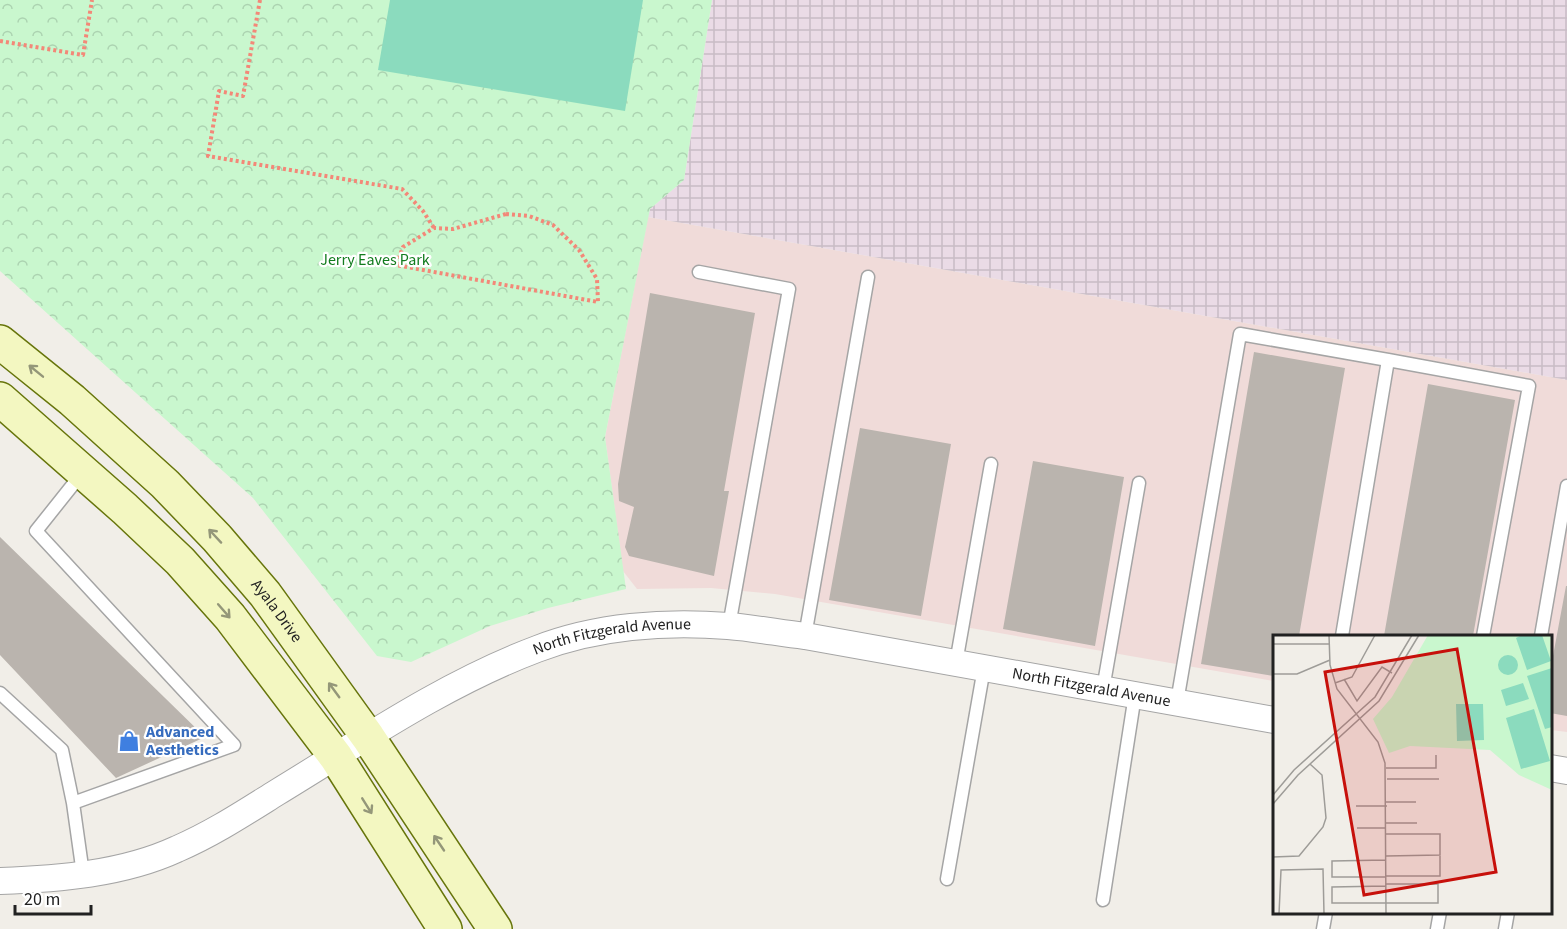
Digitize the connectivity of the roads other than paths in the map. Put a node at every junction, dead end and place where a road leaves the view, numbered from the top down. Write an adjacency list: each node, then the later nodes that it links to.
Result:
1 (699, 272): 10 (lane)
2 (868, 277): 14 (lane)
3 (0, 342): 22 (main road, Ayala Drive, one-way to 3)
4 (1388, 360): 11 (lane); 12 (lane); 20 (lane)
5 (0, 399): 7 (main road)
6 (991, 464): 15 (lane)
7 (84, 471): 23 (main road, one-way to 23); 26 (lane)
8 (1138, 483): 17 (lane)
9 (1567, 486): 13 (lane)
10 (729, 626): 14 (street, North Fitzgerald Avenue); 22 (street, North Fitzgerald Avenue)
11 (1342, 635)
12 (1484, 635)
13 (1541, 635)
14 (805, 636): 15 (street, North Fitzgerald Avenue)
15 (956, 663): 16 (street, North Fitzgerald Avenue)
16 (984, 668): 17 (street, North Fitzgerald Avenue); 28 (lane)
17 (1103, 689): 19 (street, North Fitzgerald Avenue)
18 (0, 693): 26 (lane)
19 (1135, 695): 20 (street, North Fitzgerald Avenue); 30 (lane)
20 (1177, 702): 21 (street, North Fitzgerald Avenue)
21 (1273, 720)
22 (368, 737): 23 (street, North Fitzgerald Avenue); 35 (main road, Ayala Drive, one-way to 22)
23 (336, 757): 27 (street, North Fitzgerald Avenue); 34 (main road, one-way to 34)
24 (1552, 768): 25 (street)
25 (1567, 771)
26 (73, 803): 27 (lane)
27 (83, 874): 29 (street, North Fitzgerald Avenue)
28 (947, 879)
29 (0, 881)
30 (1103, 900)
31 (1326, 914): 36 (lane)
32 (1440, 914): 37 (lane)
33 (1508, 914): 38 (lane)
34 (445, 929)
35 (495, 929)
36 (1323, 929)
37 (1437, 929)
38 (1505, 929)

